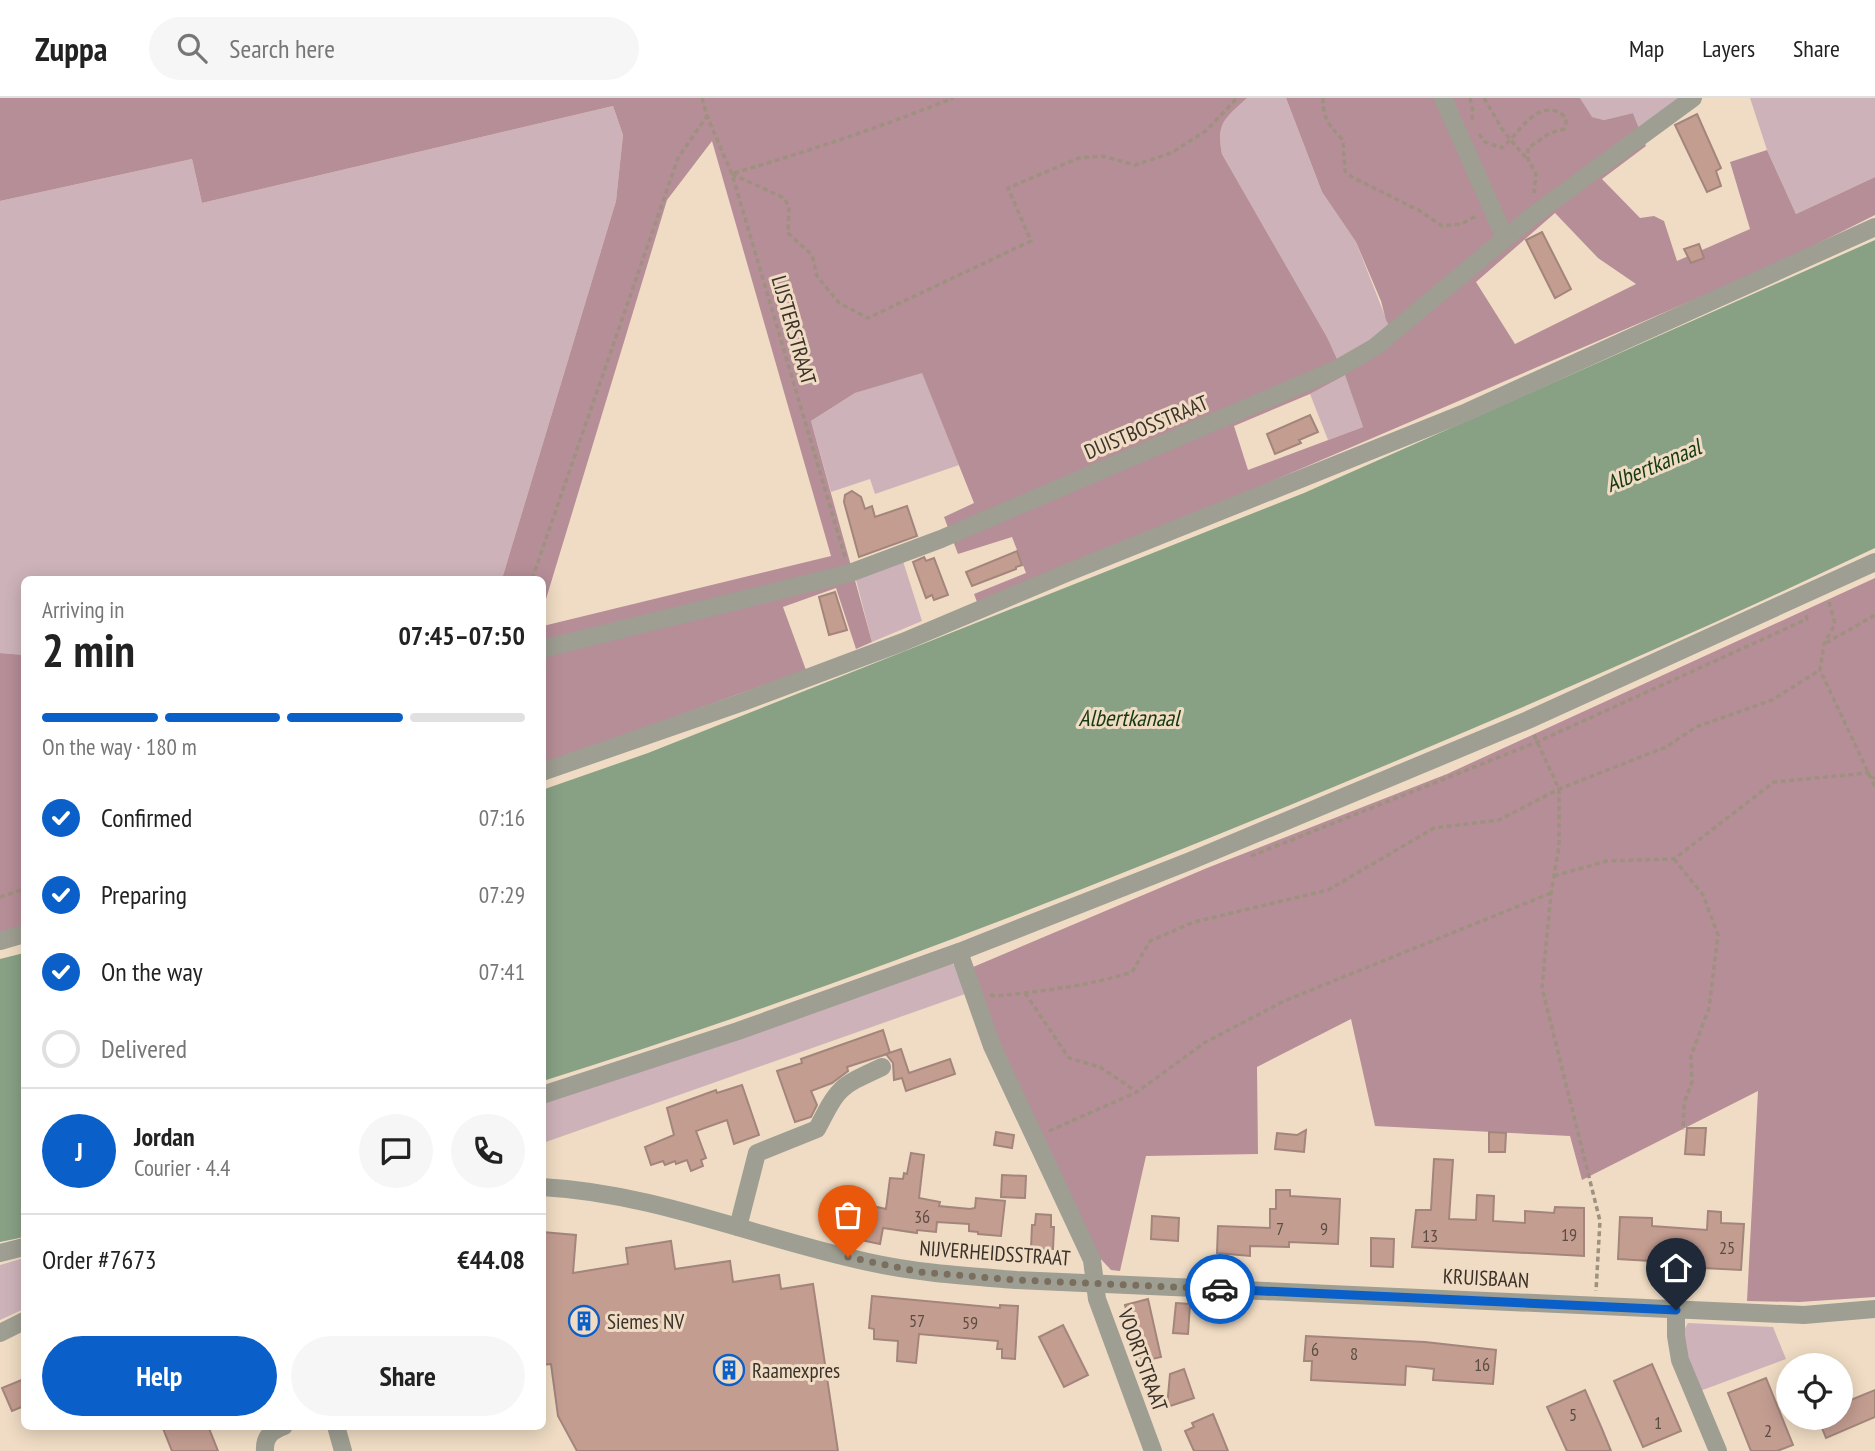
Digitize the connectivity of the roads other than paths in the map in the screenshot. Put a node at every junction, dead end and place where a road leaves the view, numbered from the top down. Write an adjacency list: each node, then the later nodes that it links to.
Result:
1 (1444, 98): 4 (street)
2 (1693, 98): 4 (street, DUISTBOSSTRAAT)
3 (1875, 227): 7 (street)
4 (1505, 238): 6 (street, DUISTBOSSTRAAT)
5 (1875, 562): 10 (street)
6 (546, 648)
7 (546, 771)
8 (21, 935): 9 (street)
9 (0, 941)
10 (960, 952): 12 (street); 17 (street, NIJVERHEIDSSTRAAT)
11 (883, 1067): 14 (street)
12 (546, 1094)
13 (546, 1187): 14 (street, NIJVERHEIDSSTRAAT)
14 (738, 1227): 17 (street, NIJVERHEIDSSTRAAT)
15 (21, 1248): 16 (street)
16 (0, 1253)
17 (1096, 1283): 19 (street, KRUISBAAN); 27 (street, VOORTSTRAAT)
18 (1875, 1309): 19 (street, KRUISBAAN)
19 (1676, 1310): 24 (street)
20 (21, 1322): 21 (street)
21 (0, 1333)
22 (273, 1430): 25 (street)
23 (337, 1430): 26 (street)
24 (1714, 1450)
25 (265, 1451)
26 (344, 1451)
27 (1153, 1451)

